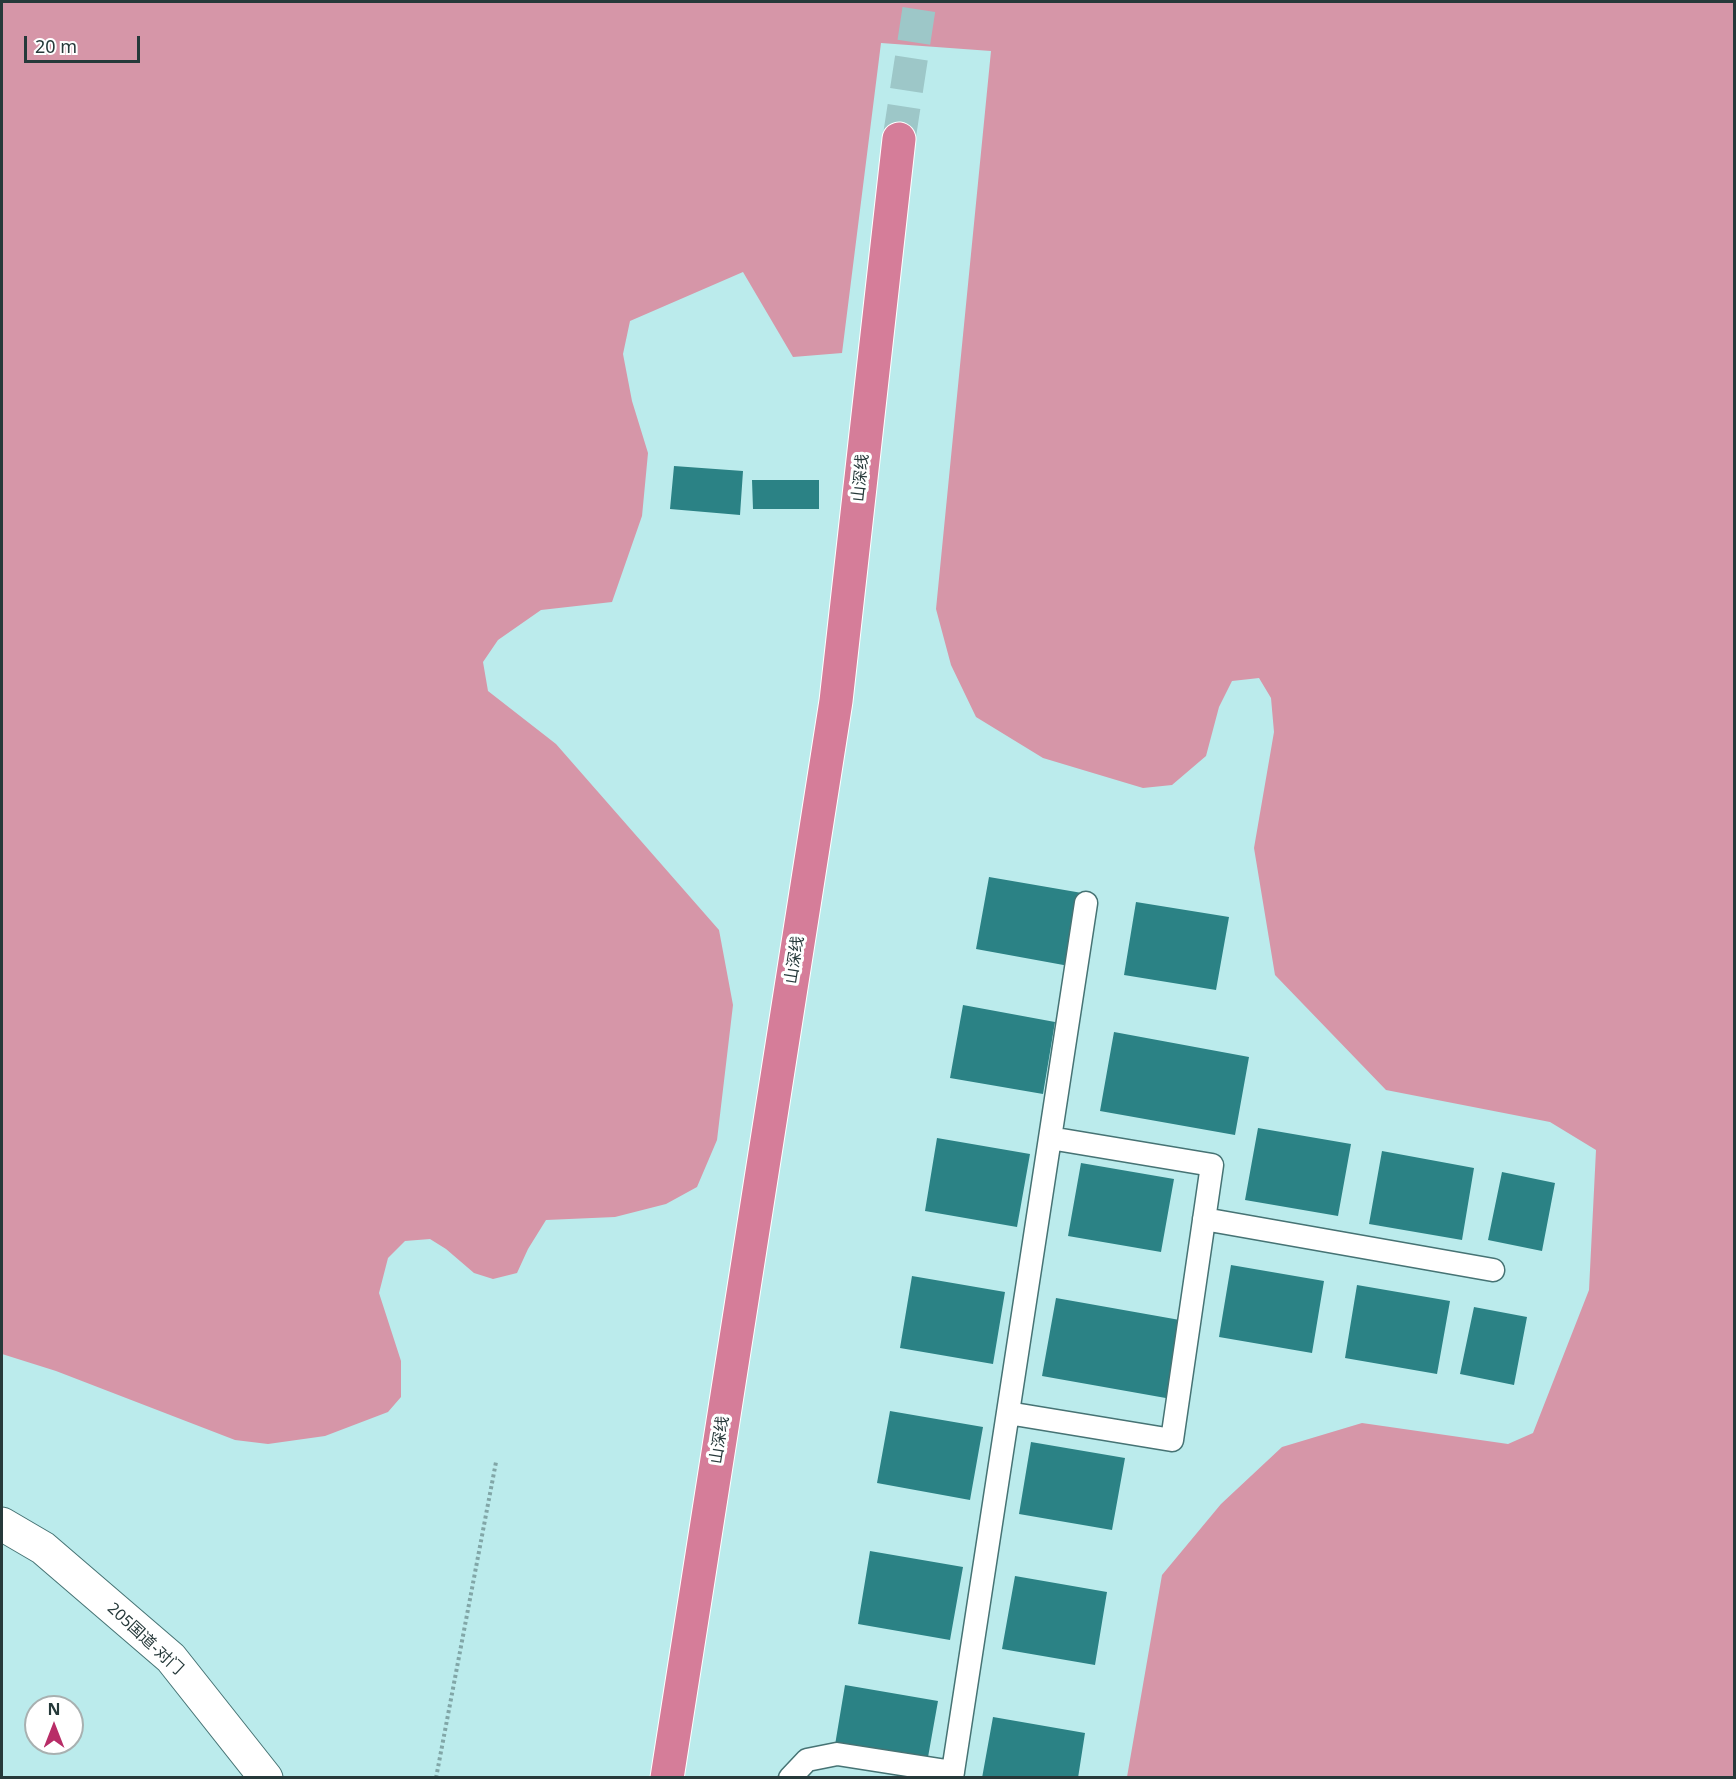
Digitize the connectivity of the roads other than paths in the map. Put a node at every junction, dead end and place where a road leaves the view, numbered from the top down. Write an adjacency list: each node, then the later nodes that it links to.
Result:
1 (899, 139): 10 (highway, 山深线)
2 (1086, 903): 3 (lane)
3 (1050, 1138): 4 (lane); 6 (lane)
4 (1204, 1219): 5 (lane); 6 (lane)
5 (1493, 1270)
6 (1008, 1413): 8 (lane)
7 (2, 1524): 9 (street, 205国道-对门)
8 (952, 1775): 11 (lane)
9 (266, 1778)
10 (667, 1778)
11 (790, 1778)

